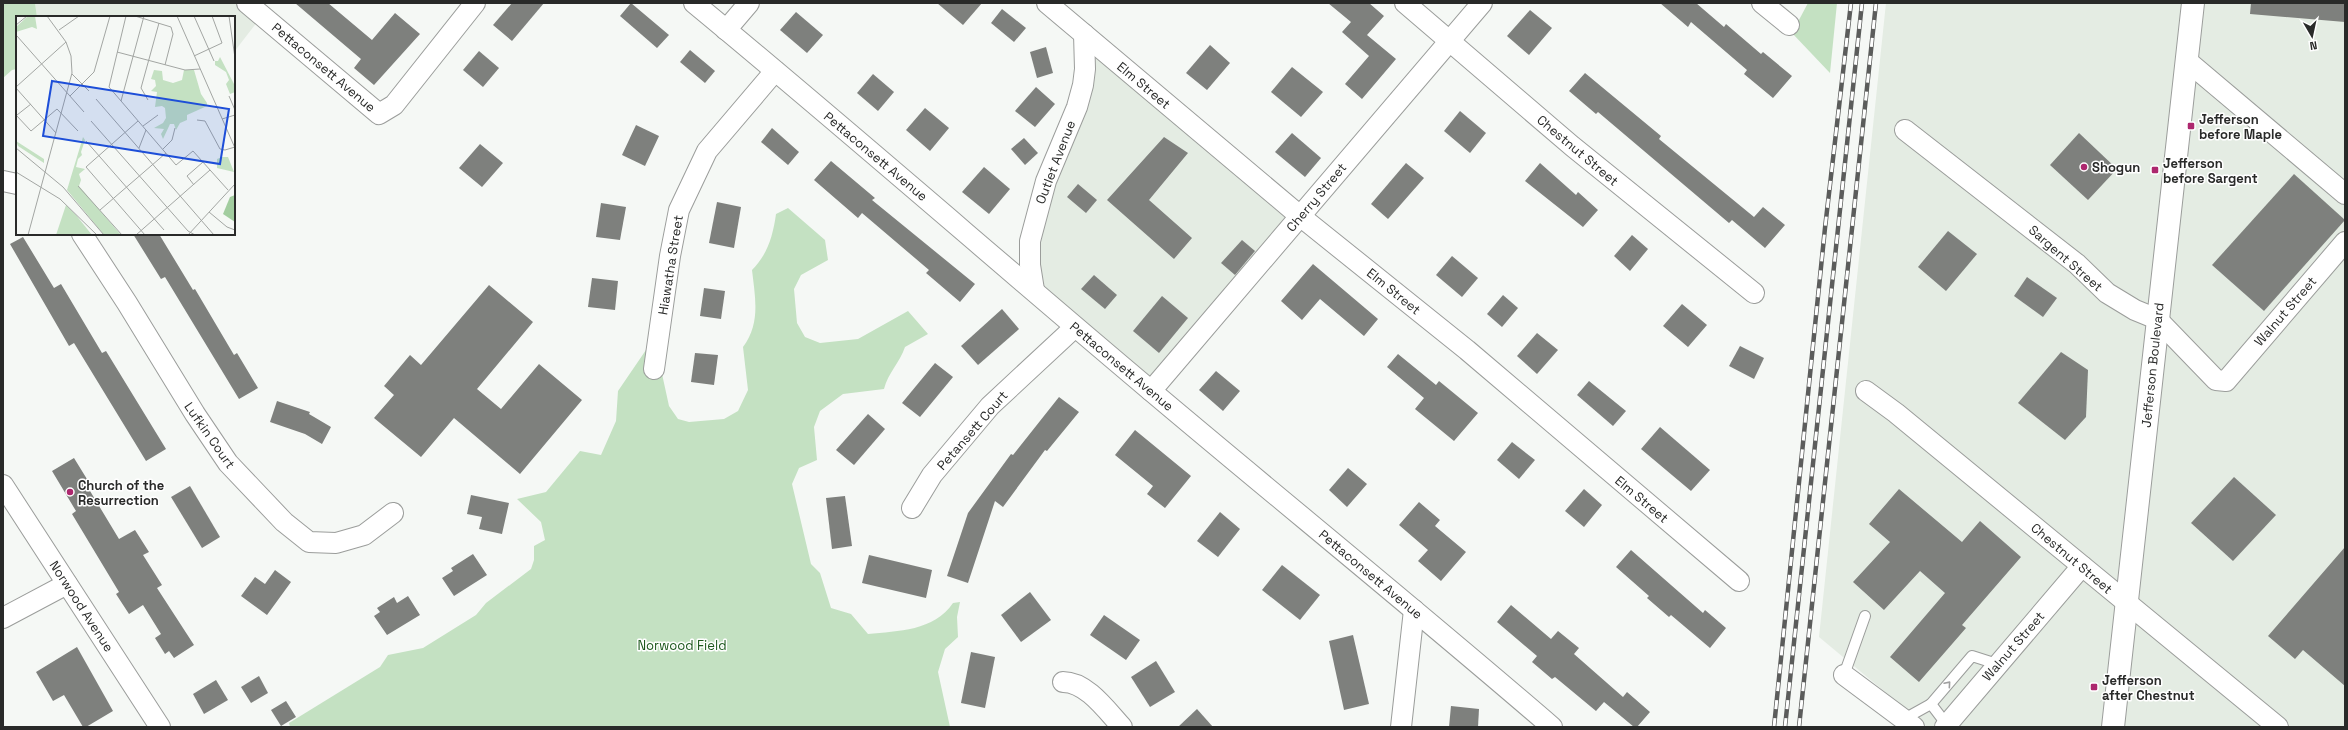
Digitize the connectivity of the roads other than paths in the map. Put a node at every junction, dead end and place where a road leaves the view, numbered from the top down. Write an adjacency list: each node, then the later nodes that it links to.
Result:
1 (247, 3): 2 (street, Pettaconsett Avenue)
2 (475, 3)
3 (694, 3): 11 (street, Pettaconsett Avenue)
4 (748, 3): 11 (street)
5 (1046, 3): 12 (street, Elm Street)
6 (1404, 3): 13 (street, Chestnut Street)
7 (1482, 3): 13 (street, Cherry Street)
8 (1762, 3): 10 (street)
9 (2192, 3): 14 (main road, Jefferson Boulevard)
10 (1789, 26)
11 (726, 30): 15 (street, Pettaconsett Avenue)
12 (1084, 34): 20 (street, Elm Street); 23 (street, Outlet Avenue)
13 (1449, 41): 20 (street, Cherry Street); 24 (street, Chestnut Street)
14 (2186, 60): 19 (street); 25 (main road, Jefferson Boulevard)
15 (775, 71): 23 (street, Pettaconsett Avenue); 27 (street, Hiawatha Street)
16 (1905, 130): 25 (street, Sargent Street)
17 (3, 181): 18 (street)
18 (16, 184)
19 (2345, 194)
20 (1300, 216): 29 (street, Cherry Street); 35 (street, Elm Street)
21 (83, 235): 33 (street, Lufkin Court)
22 (2345, 242): 28 (street, Walnut Street)
23 (1034, 290): 26 (street, Pettaconsett Avenue)
24 (1754, 293)
25 (2158, 319): 28 (street, Sargent Street); 37 (main road, Jefferson Boulevard)
26 (1075, 327): 29 (street, Pettaconsett Avenue); 32 (street, Petansett Court)
27 (654, 369)
28 (2226, 381)
29 (1151, 391): 38 (street, Pettaconsett Avenue)
30 (1866, 391): 34 (street, Chestnut Street)
31 (3, 485): 36 (street, Norwood Avenue)
32 (912, 508)
33 (393, 513)
34 (2082, 566): 37 (street, Chestnut Street); 41 (street, Walnut Street)
35 (1739, 581)
36 (67, 584): 40 (street); 47 (street, Norwood Avenue)
37 (2126, 603): 51 (main road, Jefferson Boulevard); 52 (street, Chestnut Street)
38 (1414, 610): 49 (street); 50 (street, Pettaconsett Avenue)
39 (1865, 616): 42 (lane)
40 (3, 618)
41 (1997, 664): 44 (lane, one-way to 41); 46 (street, Walnut Street)
42 (1844, 675): 45 (street)
43 (1063, 682): 48 (street)
44 (1931, 704): 45 (lane); 46 (lane)
45 (1909, 723)
46 (1946, 726)
47 (160, 727)
48 (1122, 727)
49 (1401, 727)
50 (1552, 727)
51 (2112, 727)
52 (2278, 727)

